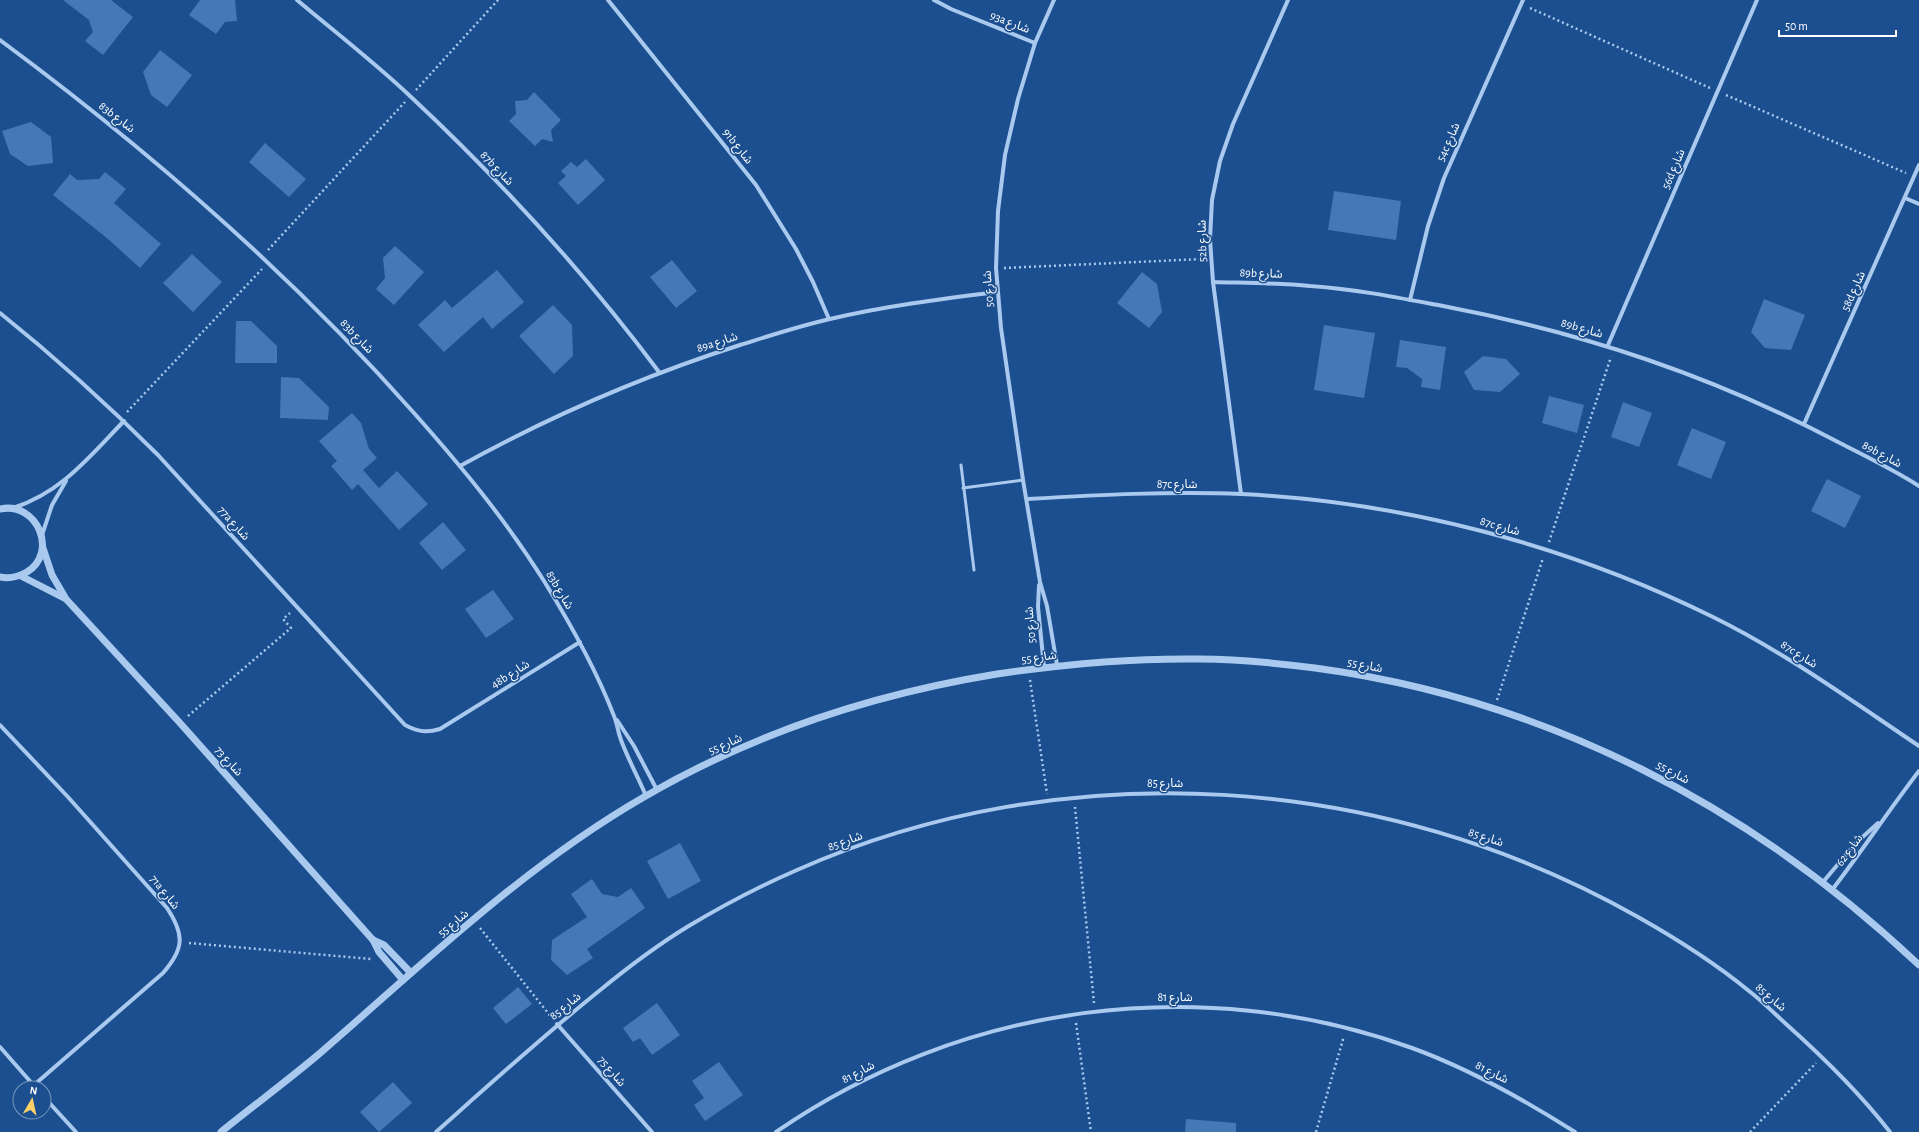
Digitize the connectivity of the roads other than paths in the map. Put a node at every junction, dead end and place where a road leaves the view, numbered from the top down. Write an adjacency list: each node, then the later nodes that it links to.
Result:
1 (297, 0): 19 (street, 87b شارع)
2 (608, 0): 17 (street, 91b شارع)
3 (934, 0): 9 (street, 93a شارع)
4 (1054, 0): 9 (street, شارع 50)
5 (1288, 0): 13 (street, 52b شارع)
6 (1523, 0): 15 (street, 54c شارع)
7 (1757, 0): 18 (street, 56d شارع)
8 (0, 40): 23 (street, 83b شارع)
9 (1035, 43): 14 (street, شارع 50)
10 (1919, 165): 11 (street, 58d شارع)
11 (1905, 198): 12 (street); 21 (street, 58d شارع)
12 (1919, 204)
13 (1214, 282): 15 (street, 89b شارع); 28 (street, 52b شارع)
14 (997, 292): 17 (street, 89a شارع); 25 (street, شارع 50)
15 (1410, 300): 18 (street, 89b شارع)
16 (0, 313): 20 (street, 77a شارع)
17 (829, 319): 19 (street, 89a شارع)
18 (1608, 346): 21 (street, 89b شارع)
19 (659, 372): 23 (street, 89a شارع)
20 (123, 420): 24 (street); 43 (street, 77a شارع)
21 (1804, 424): 26 (street, 89b شارع)
22 (961, 465): 27 (lane)
23 (460, 466): 39 (street, 83b شارع)
24 (68, 478): 31 (street); 32 (street)
25 (1023, 480): 27 (lane); 29 (street, شارع 50)
26 (1919, 486)
27 (963, 488): 34 (lane)
28 (1241, 494): 29 (street, 87c شارع); 45 (street, 87c شارع)
29 (1026, 499): 37 (street, شارع 50)
30 (1, 509): 31 (street)
31 (12, 509): 32 (street)
32 (42, 536): 33 (street, شارع 73)
33 (43, 548): 35 (street); 38 (street, شارع 73)
34 (974, 570)
35 (21, 576): 36 (street); 38 (street, شارع 73)
36 (2, 578)
37 (1040, 582): 40 (street, شارع 50); 41 (street, شارع 50)
38 (66, 599): 52 (street, شارع 73)
39 (580, 642): 42 (street, 83b شارع); 43 (street, 48b شارع)
40 (1057, 665): 41 (street, شارع 55); 50 (street, شارع 55)
41 (1044, 667): 47 (street, شارع 55)
42 (616, 718): 47 (street, 83b شارع); 48 (street, 83b شارع)
43 (451, 723)
44 (0, 725): 59 (street, 71a شارع)
45 (1919, 746)
46 (1919, 771): 49 (street, شارع 62)
47 (657, 790): 48 (street, شارع 55)
48 (646, 796): 54 (street, شارع 55)
49 (1880, 822): 50 (street, شارع 62); 51 (street, شارع 62)
50 (1823, 882): 51 (street, شارع 55)
51 (1832, 890): 53 (street, شارع 55)
52 (374, 940): 54 (street, شارع 73); 55 (street, شارع 73)
53 (1919, 965)
54 (411, 973): 55 (street, شارع 55)
55 (403, 980): 62 (street, شارع 55)
56 (558, 1024): 63 (street, شارع 85); 64 (street, شارع 75); 67 (street, شارع 85)
57 (0, 1047): 58 (street)
58 (29, 1080)
59 (43, 1080)
60 (52, 1106): 61 (street)
61 (76, 1132)
62 (221, 1132)
63 (436, 1132)
64 (652, 1132)
65 (776, 1132): 66 (street, شارع 81)
66 (1575, 1132)
67 (1890, 1132)

